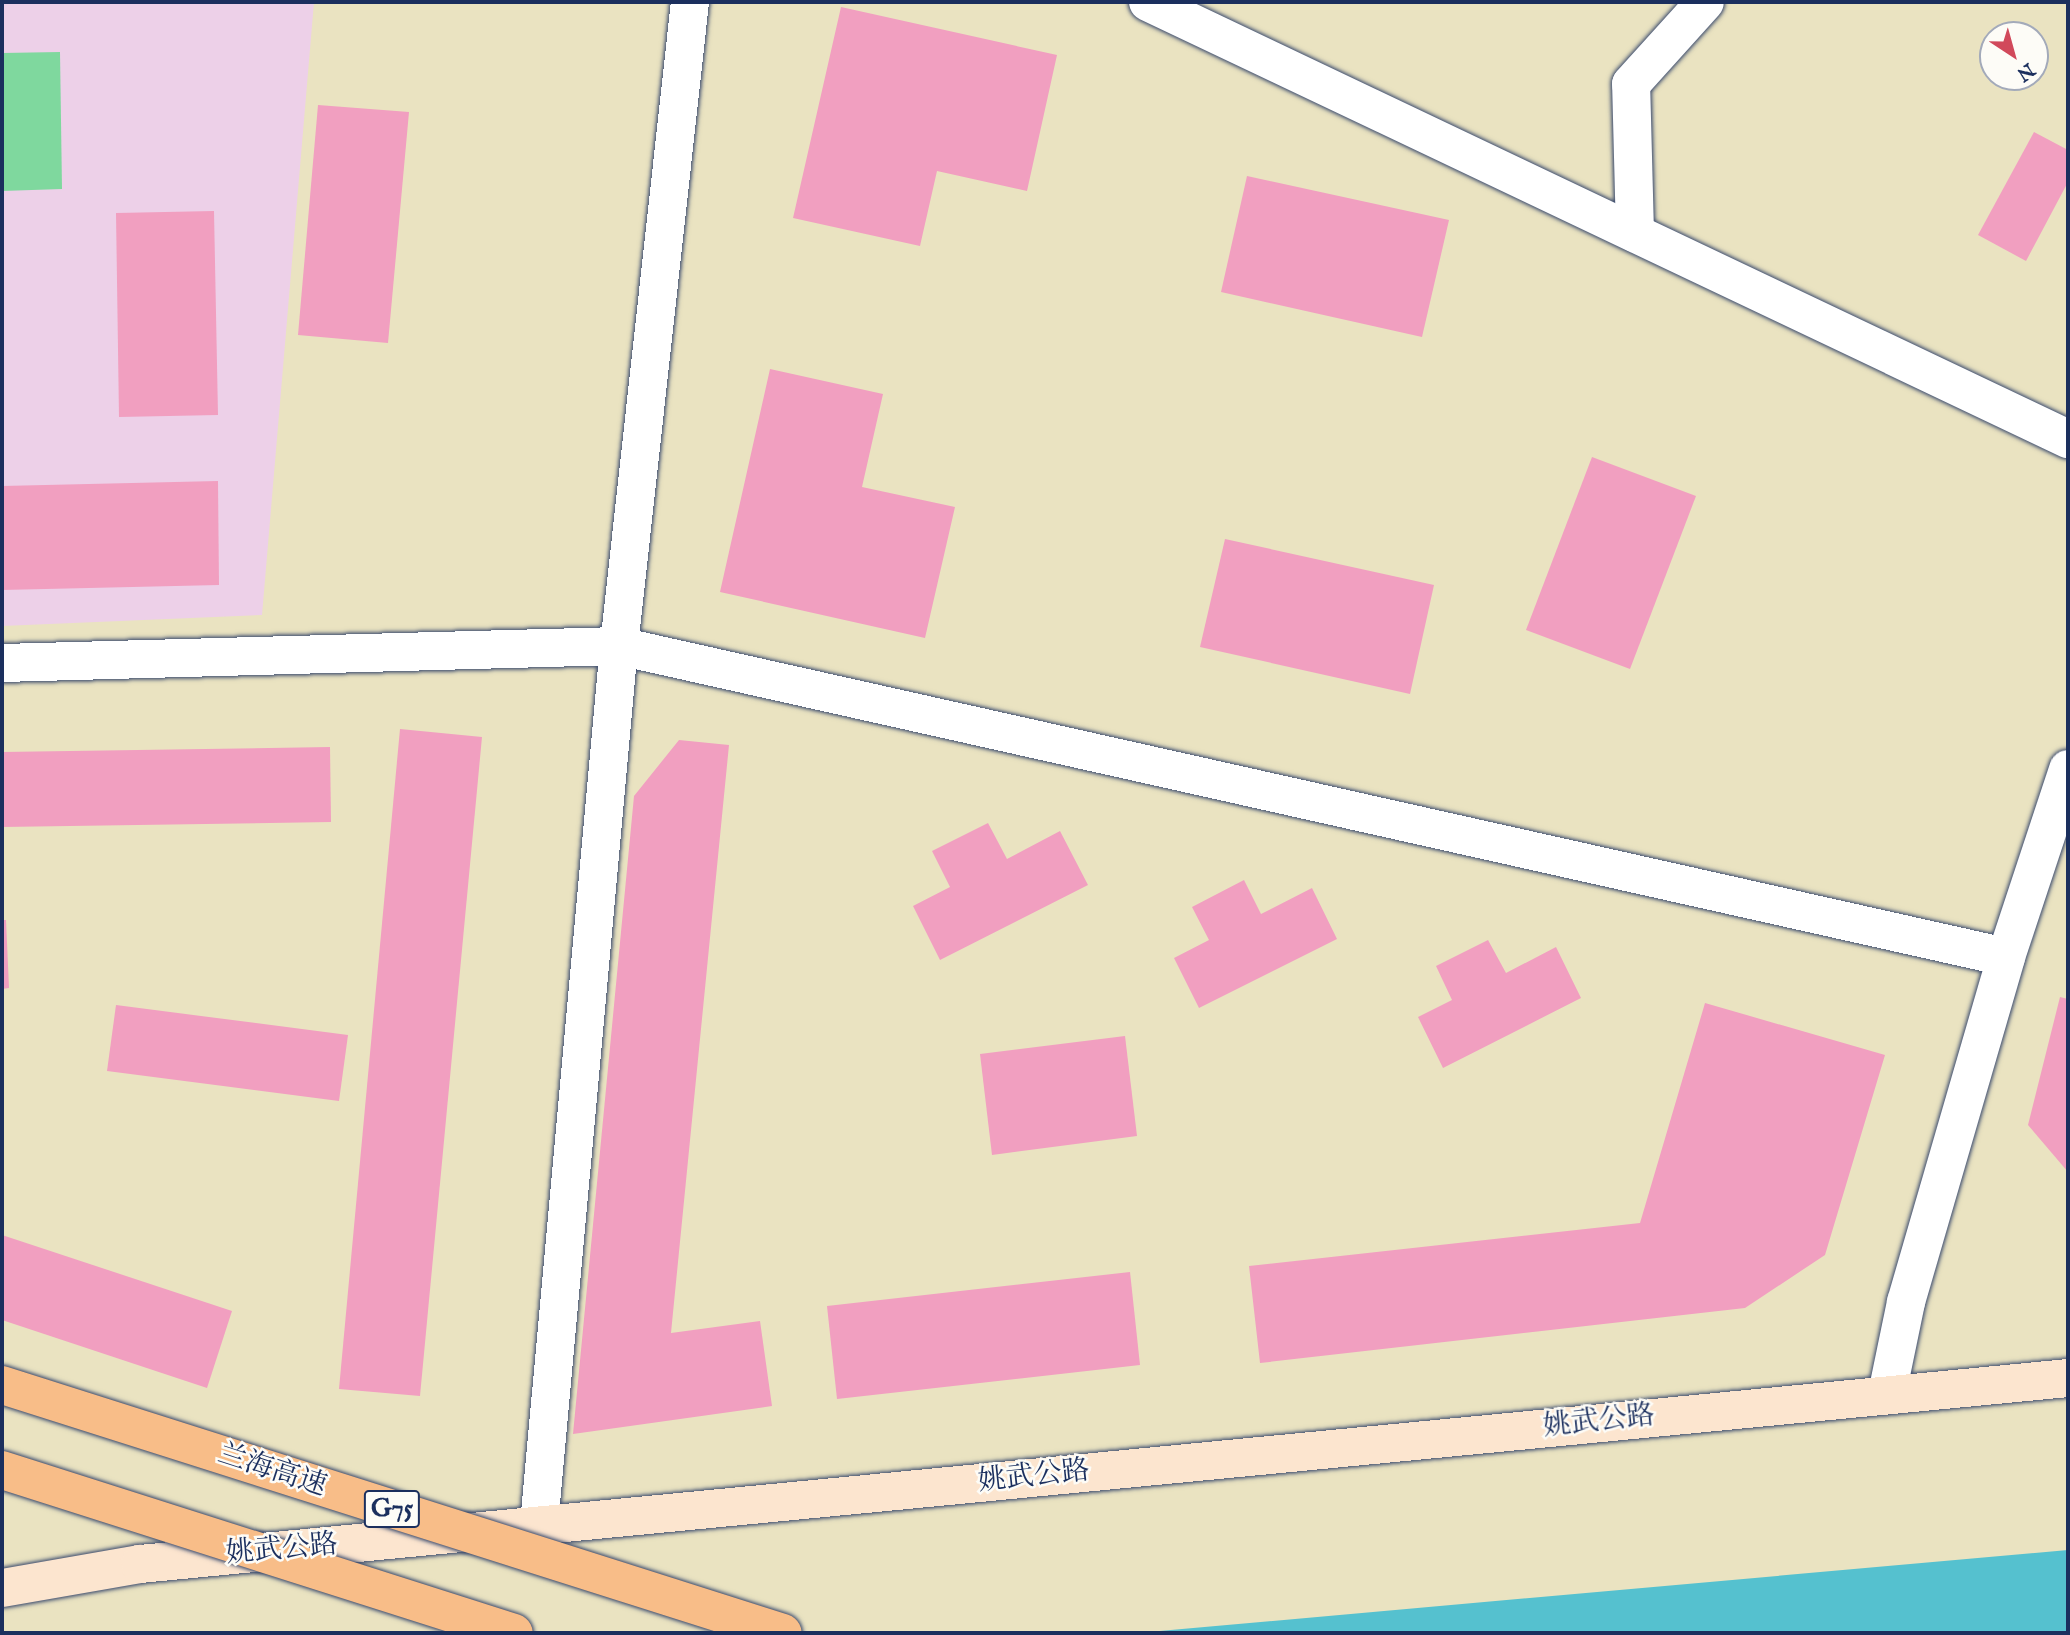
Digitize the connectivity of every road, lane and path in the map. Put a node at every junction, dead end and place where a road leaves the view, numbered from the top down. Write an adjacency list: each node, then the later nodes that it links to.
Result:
1 (690, 2): 6 (street)
2 (1148, 2): 4 (street)
3 (1704, 2): 4 (street)
4 (1635, 233): 5 (street)
5 (2068, 439)
6 (619, 646): 7 (street); 9 (street); 14 (street)
7 (2, 663)
8 (2068, 769): 9 (street)
9 (2006, 957): 12 (street)
10 (2068, 1378): 12 (main road, 姚武公路)
11 (2, 1385): 17 (highway, 兰海高速 / G75, bridge)
12 (1887, 1394): 14 (main road, 姚武公路)
13 (2, 1470): 16 (highway, bridge)
14 (539, 1525): 15 (main road, 姚武公路)
15 (2, 1588)
16 (514, 1633)
17 (783, 1633)

